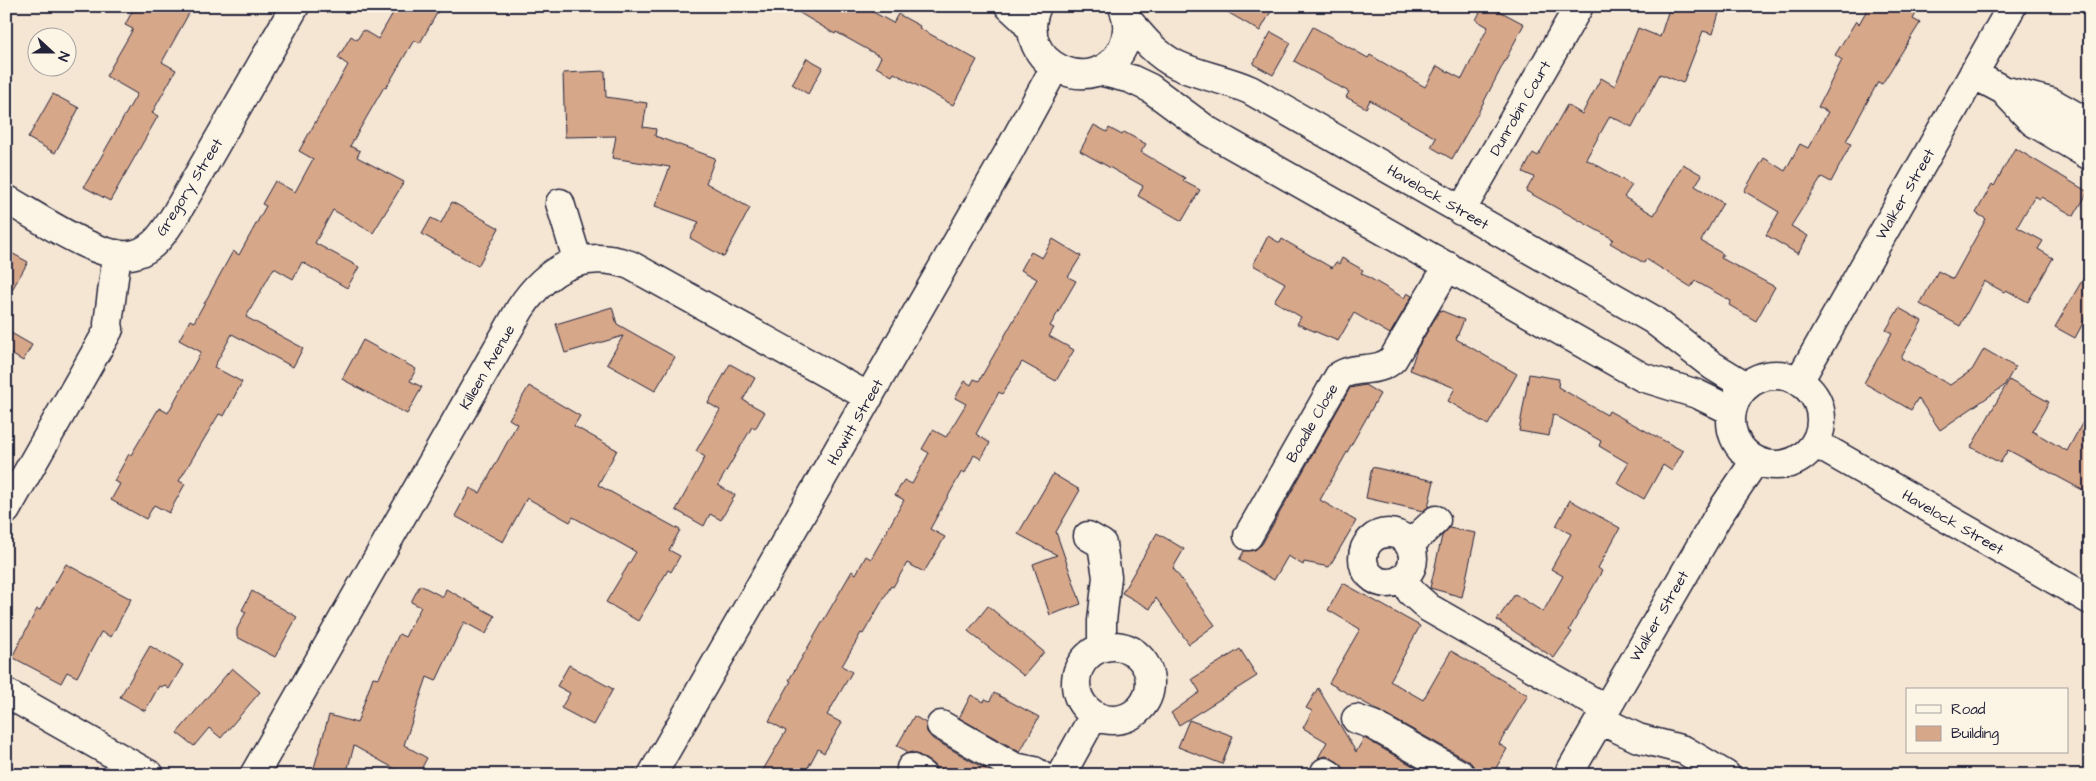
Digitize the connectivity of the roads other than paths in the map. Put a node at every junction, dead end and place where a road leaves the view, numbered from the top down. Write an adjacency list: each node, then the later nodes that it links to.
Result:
1 (295, 6): 16 (street, Gregory Street)
2 (1009, 6): 6 (street)
3 (1579, 6): 15 (street, Dunrobin Court)
4 (2012, 6): 9 (street, Walker Street)
5 (1125, 12): 8 (street); 15 (street, Havelock Street)
6 (1035, 19): 7 (street)
7 (1055, 67): 8 (street); 21 (street, Howitt Street)
8 (1099, 71): 18 (street)
9 (1973, 74): 10 (street); 19 (street, Walker Street)
10 (2003, 90): 11 (street); 12 (street)
11 (2090, 124)
12 (2090, 156)
13 (6, 199): 16 (street)
14 (560, 203): 17 (street)
15 (1461, 211): 20 (street, Havelock Street)
16 (117, 254): 25 (street)
17 (578, 262): 21 (street, Killeen Avenue); 39 (street, Killeen Avenue)
18 (1448, 266): 22 (street); 28 (street, Boadle Close)
19 (1799, 381): 20 (street); 23 (street)
20 (1746, 386): 22 (street)
21 (868, 397): 40 (street, Howitt Street)
22 (1732, 411): 24 (street)
23 (1815, 443): 24 (street); 31 (street, Havelock Street)
24 (1755, 461): 35 (street, Walker Street)
25 (6, 510)
26 (1436, 520): 29 (street)
27 (1088, 536): 32 (street)
28 (1248, 536)
29 (1409, 545): 30 (street); 30 (street)
30 (1403, 578): 35 (street)
31 (2090, 600)
32 (1102, 647): 34 (street); 34 (street)
33 (6, 693): 38 (street)
34 (1094, 715): 42 (street)
35 (1603, 715): 44 (street, Walker Street); 45 (street)
36 (1356, 719): 43 (street)
37 (941, 725): 41 (street)
38 (150, 775)
39 (254, 775)
40 (652, 775)
41 (1040, 775)
42 (1061, 775)
43 (1461, 775)
44 (1568, 775)
45 (1726, 775)

